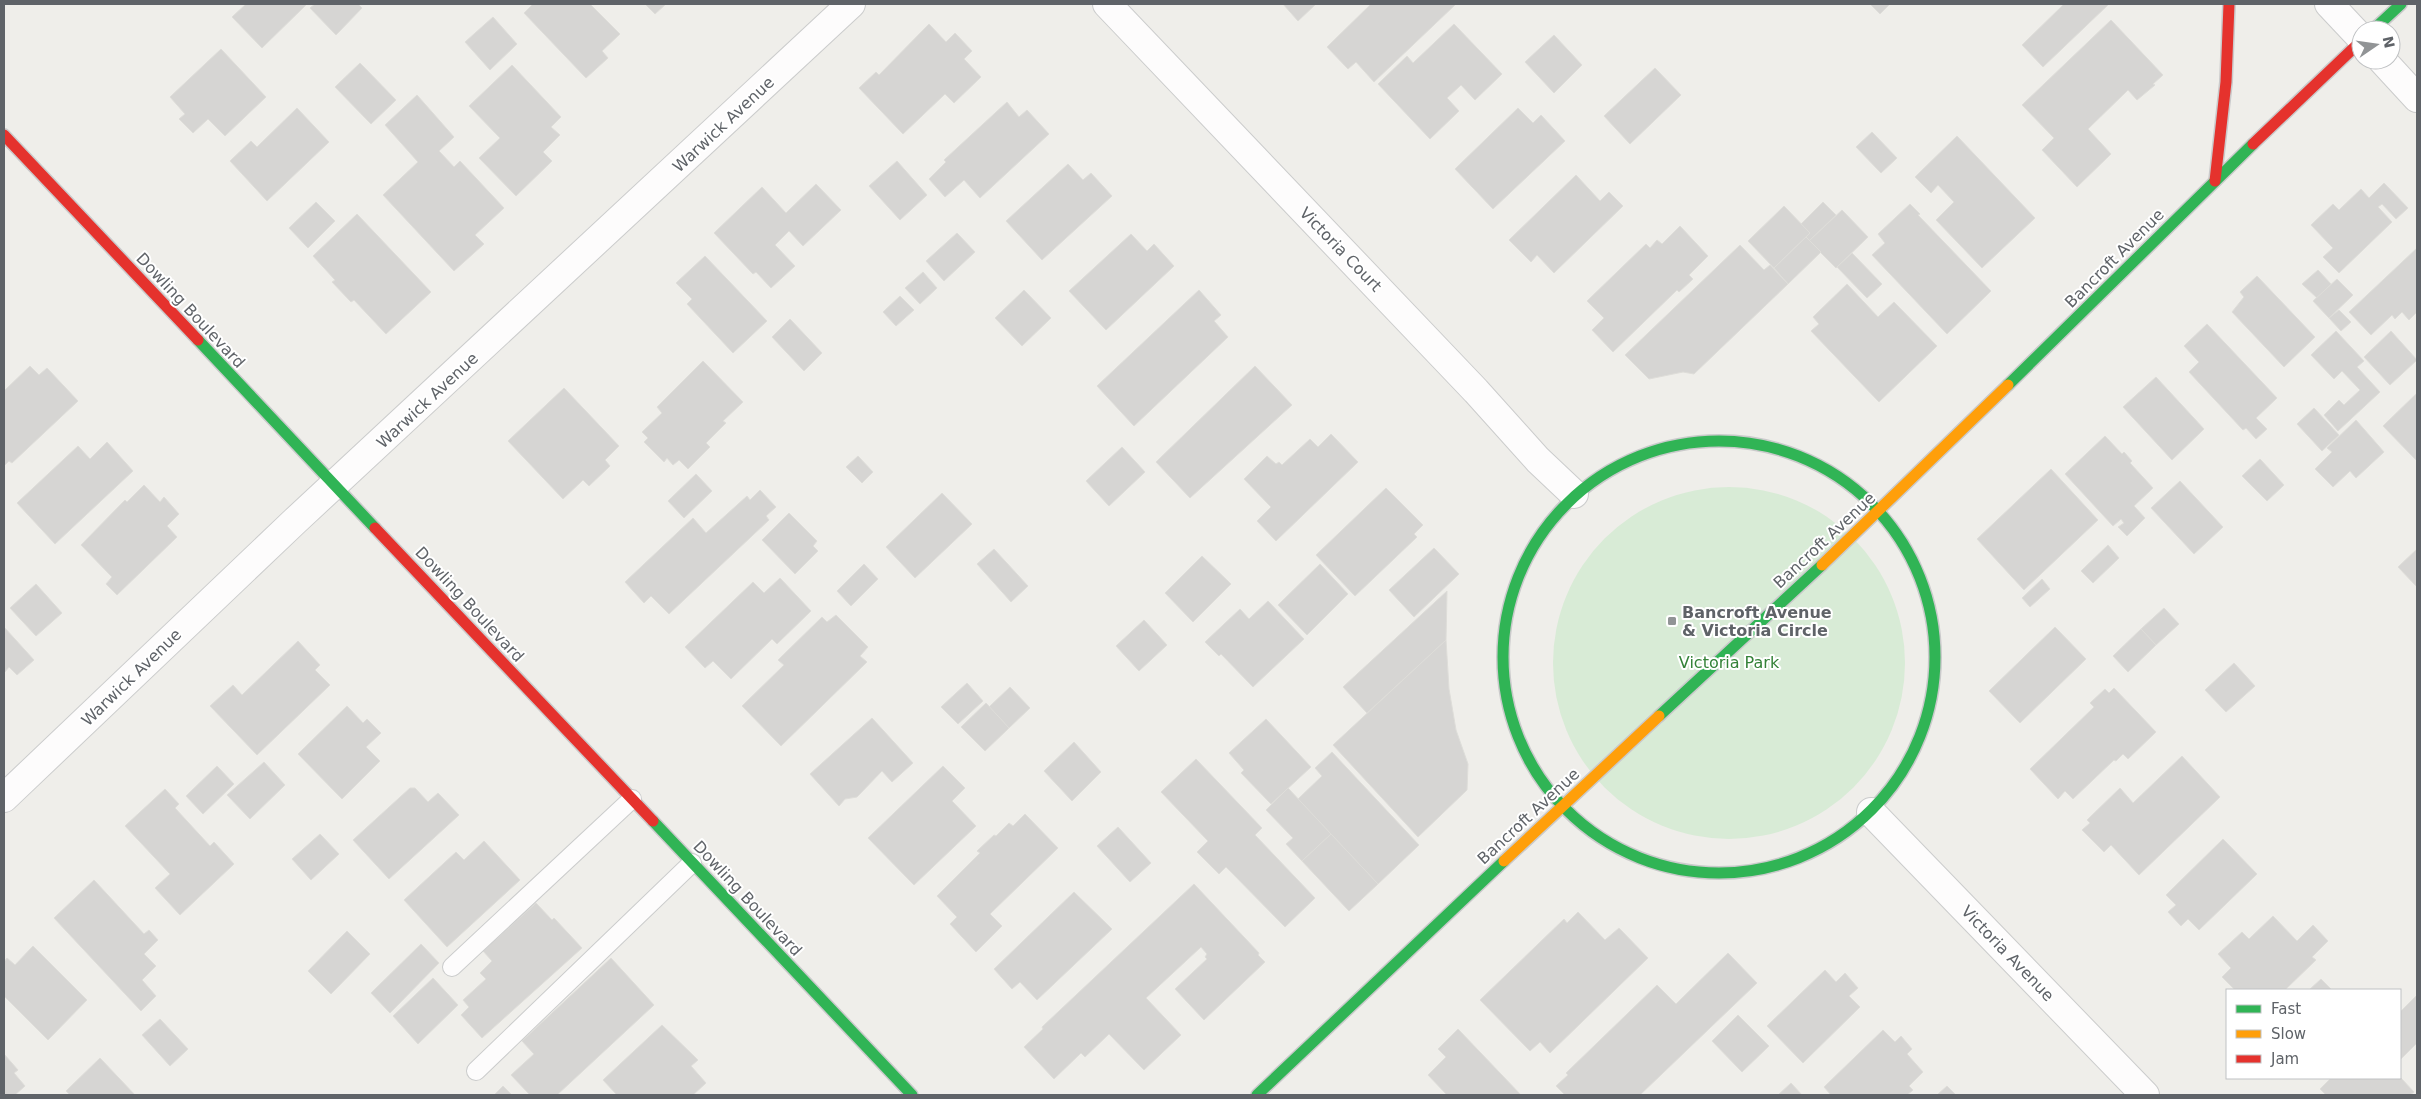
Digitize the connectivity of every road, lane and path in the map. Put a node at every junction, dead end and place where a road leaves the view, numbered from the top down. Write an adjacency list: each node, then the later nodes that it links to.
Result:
1 (851, 4): 13 (street, Warwick Avenue)
2 (1107, 4): 14 (street, Victoria Court)
3 (2229, 4): 12 (street)
4 (2329, 4): 7 (street)
5 (2401, 4): 6 (street)
6 (2384, 20)
7 (2351, 28)
8 (2351, 49): 12 (street, Bancroft Avenue)
9 (2391, 70): 10 (street)
10 (2417, 98)
11 (4, 135): 13 (street, Dowling Boulevard)
12 (2215, 181): 15 (street, Bancroft Avenue)
13 (335, 486): 16 (street, Warwick Avenue); 17 (street, Dowling Boulevard)
14 (1574, 494): 15 (street); 18 (street)
15 (1880, 511): 18 (street, Bancroft Avenue); 19 (street)
16 (4, 798)
17 (632, 799): 20 (street, Dowling Boulevard); 21 (lane)
18 (1562, 806): 19 (street); 24 (street, Bancroft Avenue)
19 (1871, 812): 25 (street, Victoria Avenue)
20 (692, 863): 22 (lane); 23 (street, Dowling Boulevard)
21 (452, 967)
22 (476, 1071)
23 (912, 1095)
24 (1257, 1095)
25 (2144, 1095)

